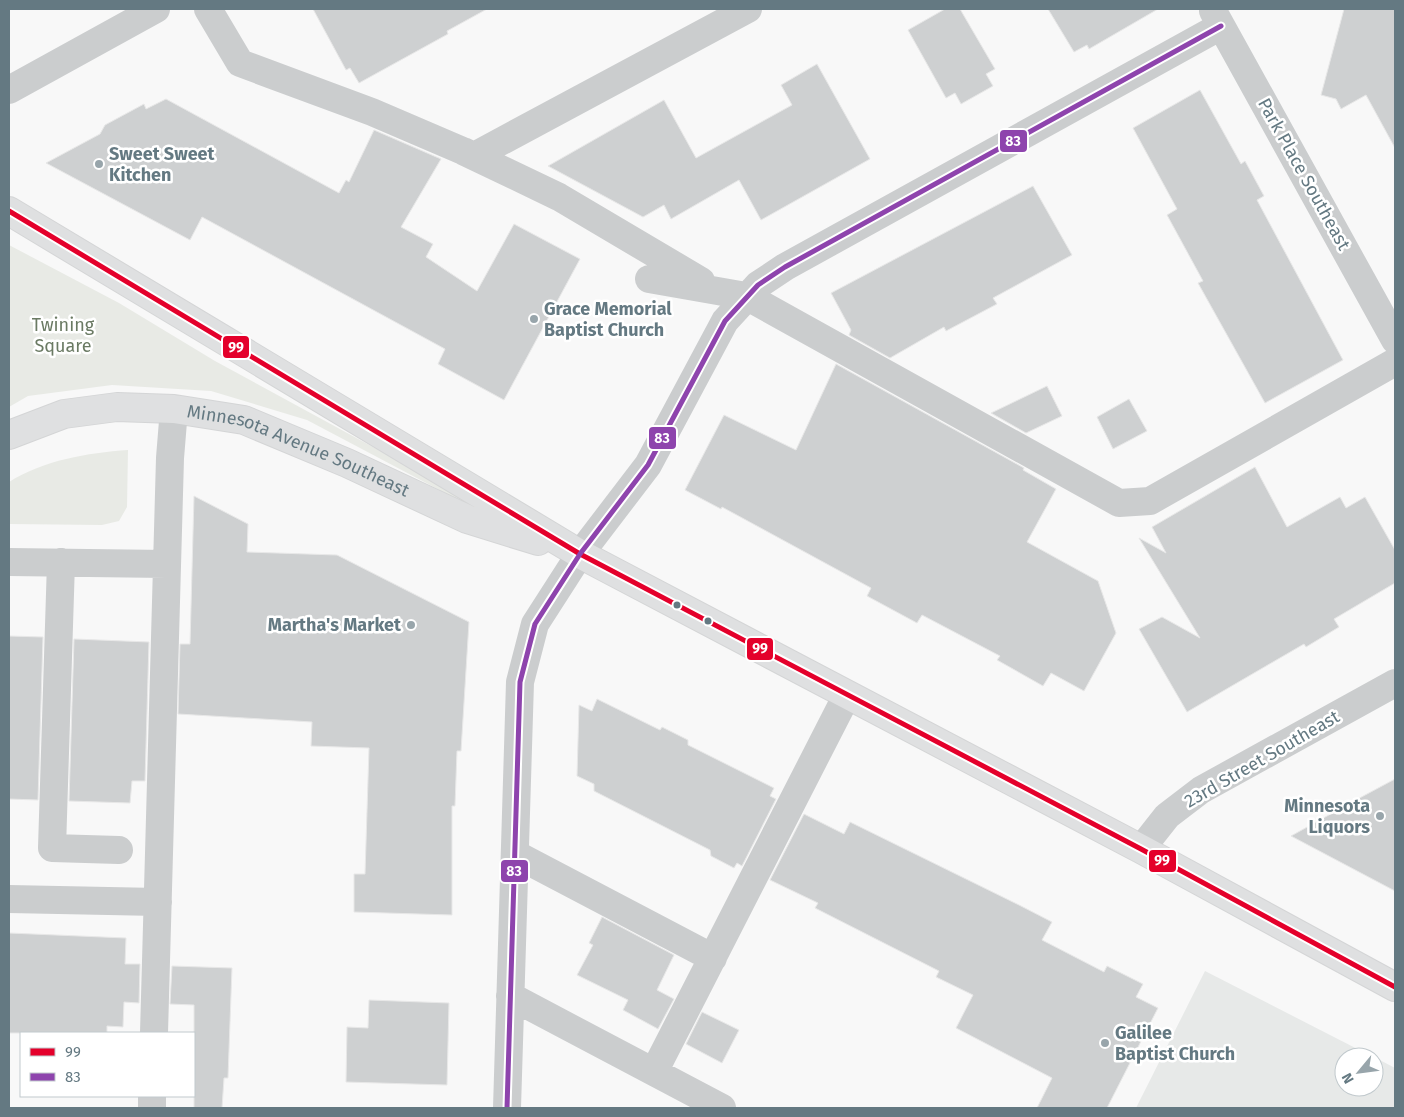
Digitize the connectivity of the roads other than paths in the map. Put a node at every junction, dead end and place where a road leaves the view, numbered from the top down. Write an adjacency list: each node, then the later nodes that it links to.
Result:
1 (156, 9): 5 (street)
2 (208, 9): 6 (street)
3 (748, 9): 6 (street)
4 (1217, 17): 10 (street); 11 (street, Park Place Southeast)
5 (9, 90)
6 (474, 156): 9 (street)
7 (9, 211): 15 (main road, Minnesota Avenue Southeast)
8 (649, 279): 9 (street)
9 (717, 291): 10 (street)
10 (746, 296): 12 (street); 15 (street)
11 (1395, 340)
12 (1395, 362)
13 (174, 409): 14 (main road, Minnesota Avenue Southeast); 15 (main road, Minnesota Avenue Southeast); 18 (street)
14 (9, 435)
15 (580, 554): 20 (main road, Minnesota Avenue Southeast); 23 (street)
16 (9, 562): 17 (street)
17 (61, 562): 18 (street); 22 (street)
18 (167, 564): 25 (street)
19 (1395, 683): 21 (street, 23rd Street Southeast)
20 (847, 694): 21 (main road, Minnesota Avenue Southeast); 26 (street)
21 (1140, 849): 27 (main road, Minnesota Avenue Southeast)
22 (119, 850)
23 (515, 854): 26 (street); 28 (street)
24 (9, 899): 25 (street)
25 (158, 902): 29 (street)
26 (713, 958): 30 (street)
27 (1395, 987)
28 (510, 996): 30 (street); 31 (street)
29 (154, 1032)
30 (654, 1072): 32 (street)
31 (507, 1108)
32 (722, 1108)

